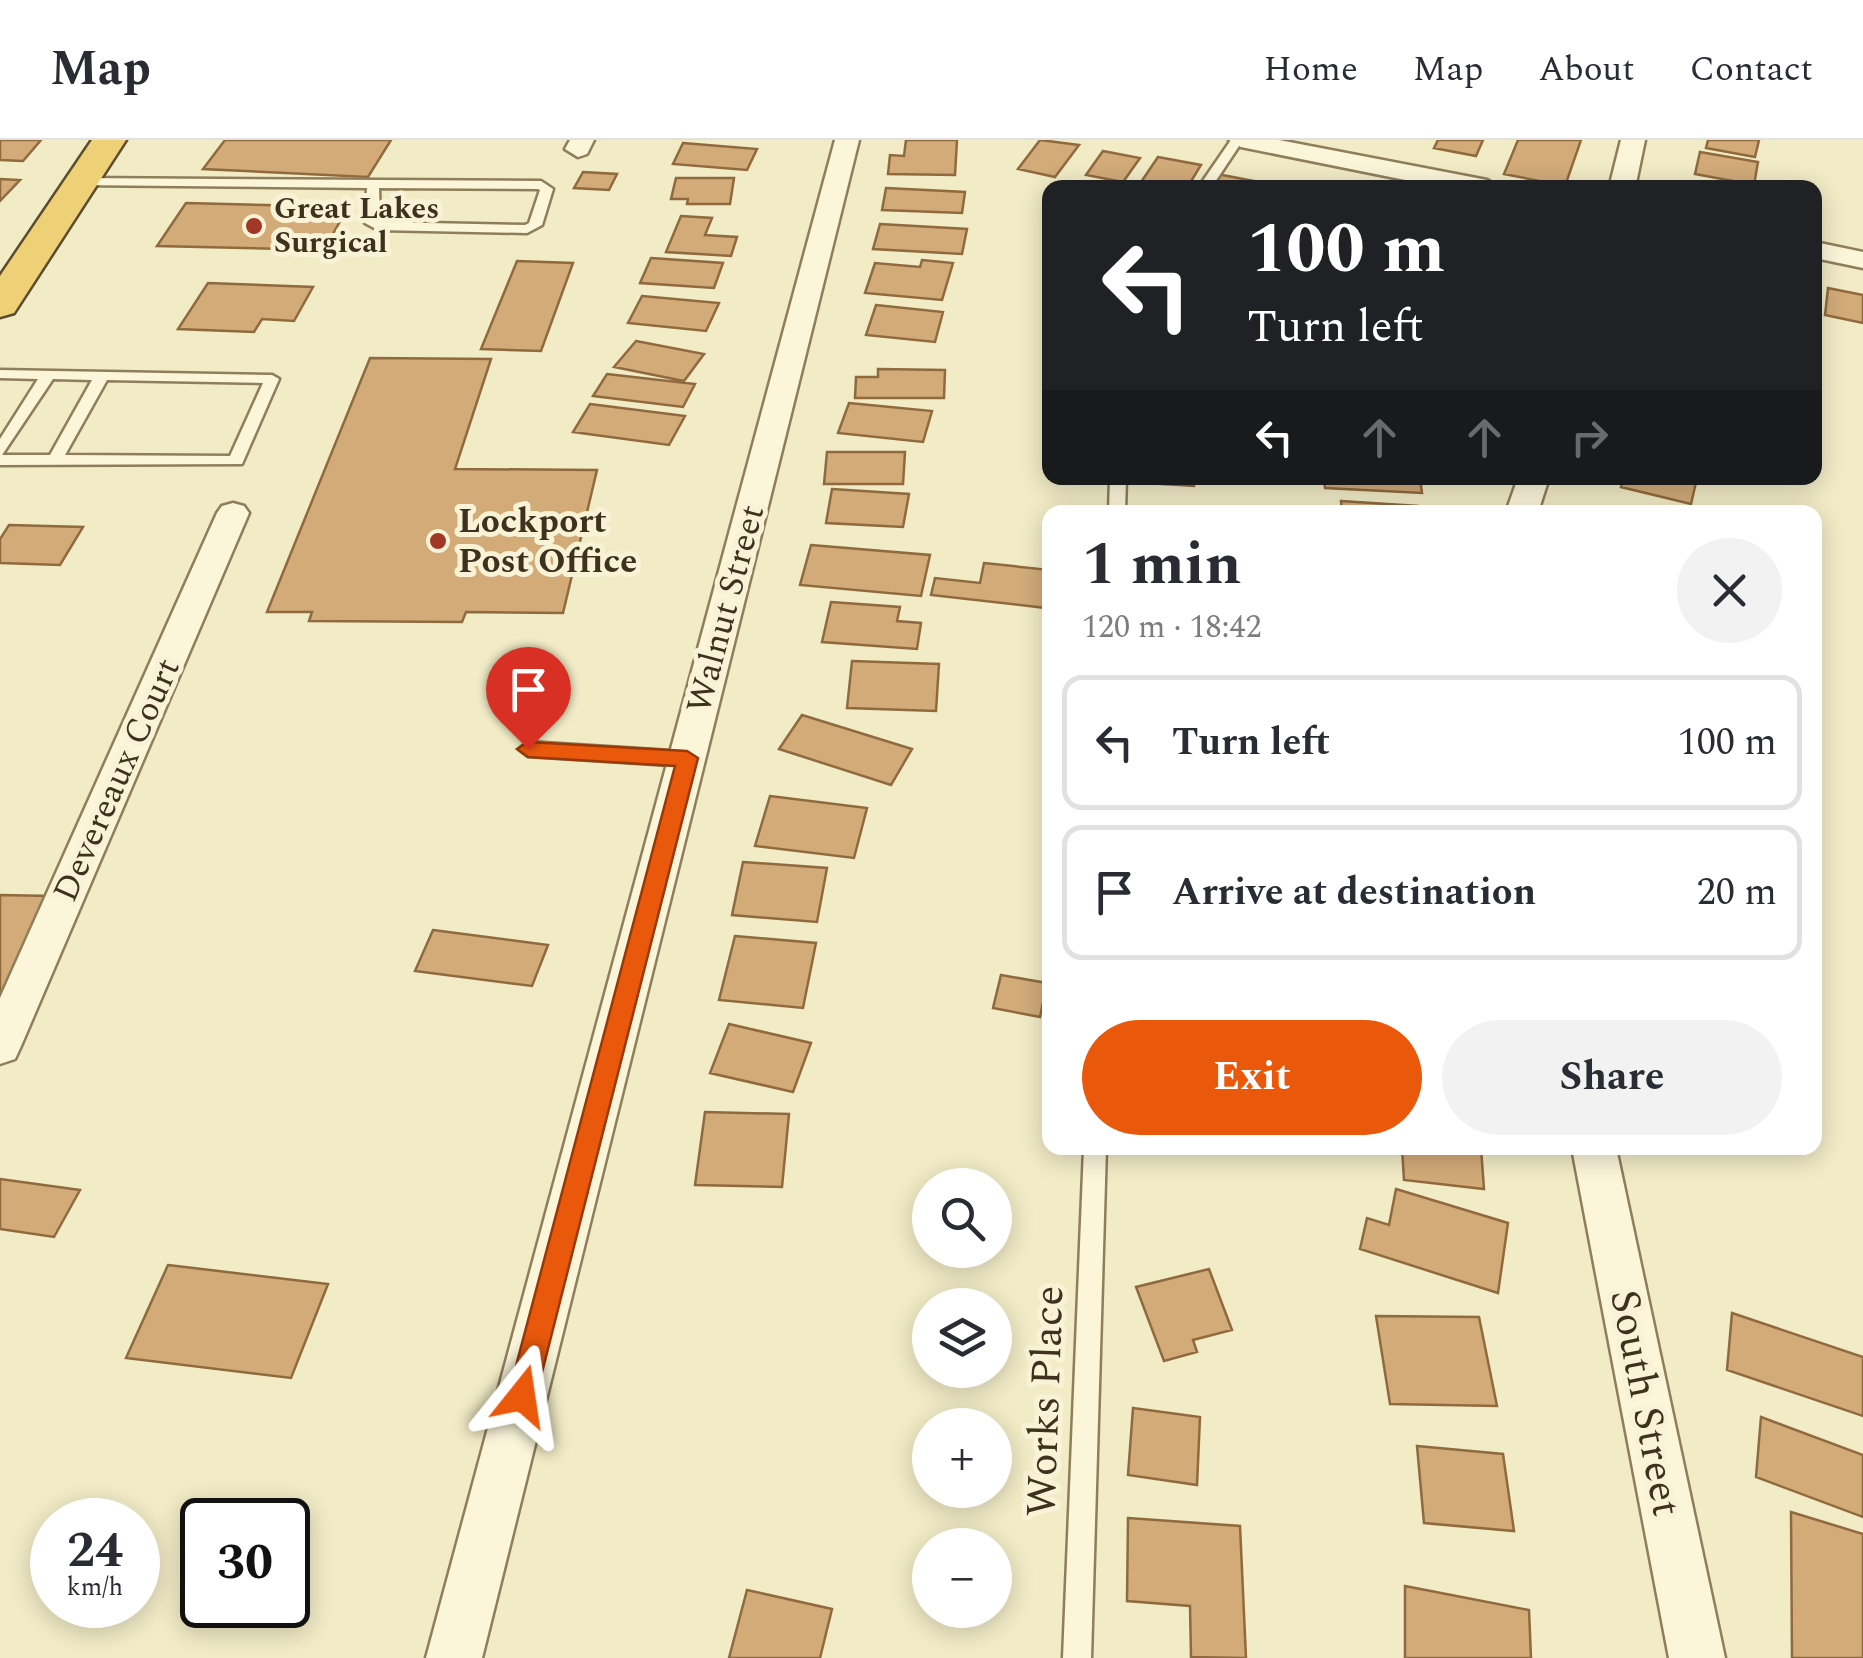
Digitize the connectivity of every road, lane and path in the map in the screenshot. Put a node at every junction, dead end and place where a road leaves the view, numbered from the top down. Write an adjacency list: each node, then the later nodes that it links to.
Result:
1 (109, 140): 8 (highway)
2 (848, 140): 21 (street, Walnut Street)
3 (1239, 140): 5 (lane); 6 (street)
4 (1634, 140): 7 (street)
5 (1210, 180)
6 (1446, 180)
7 (1624, 180)
8 (82, 182): 9 (lane); 12 (highway)
9 (373, 186): 9 (lane)
10 (1822, 251): 11 (street)
11 (1863, 260)
12 (0, 304)
13 (0, 374): 14 (lane)
14 (49, 374): 15 (lane); 16 (lane)
15 (103, 374): 18 (lane); 18 (lane)
16 (0, 451)
17 (0, 460): 18 (lane)
18 (55, 460)
19 (233, 513): 22 (street, Devereaux Court)
20 (528, 749): 21 (lane)
21 (687, 758): 25 (street, Walnut Street)
22 (0, 1046)
23 (1095, 1155): 26 (lane, Works Place)
24 (1595, 1155): 27 (street, South Street)
25 (454, 1658)
26 (1077, 1658)
27 (1697, 1658)

